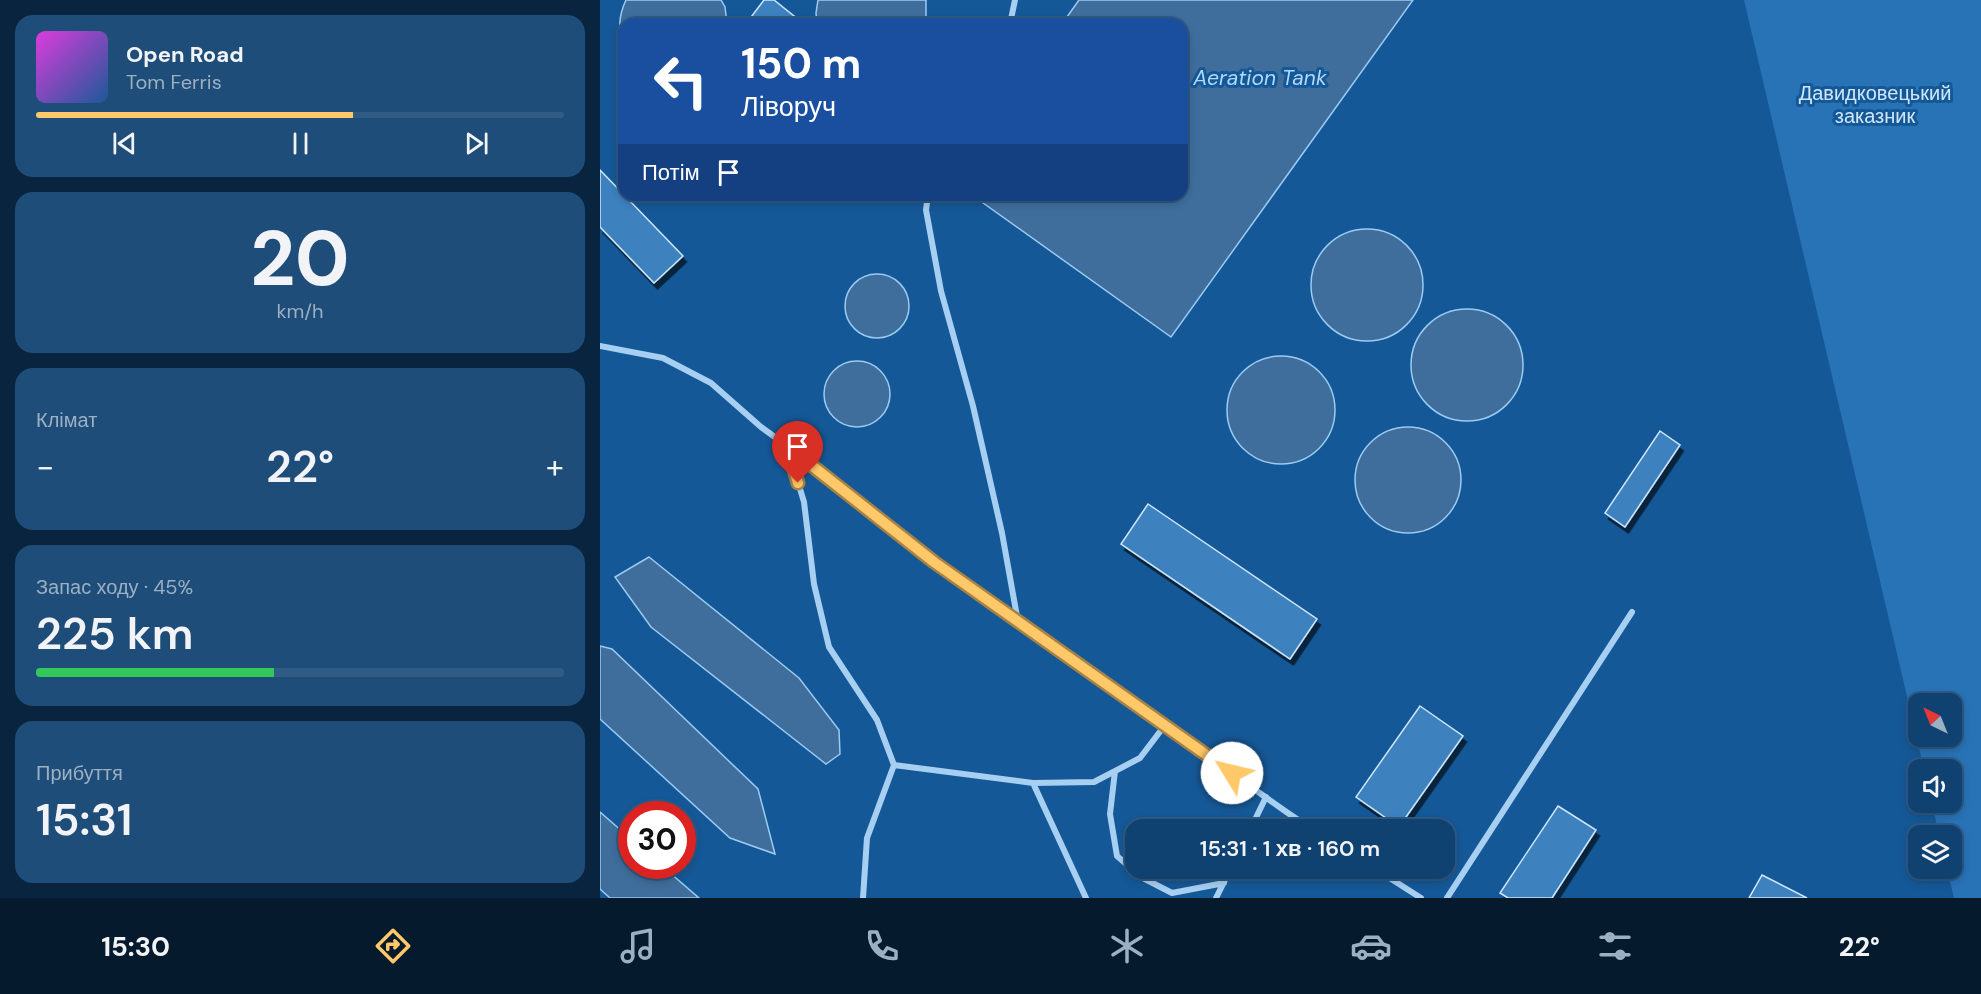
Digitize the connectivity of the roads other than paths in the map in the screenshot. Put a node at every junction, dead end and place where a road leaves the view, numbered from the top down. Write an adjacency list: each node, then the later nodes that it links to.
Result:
1 (1015, 0): 2 (street)
2 (1011, 18)
3 (927, 201): 7 (street)
4 (600, 346): 5 (street)
5 (787, 446): 7 (street); 9 (street)
6 (1632, 612): 22 (street)
7 (1018, 622): 8 (street)
8 (1165, 725): 10 (street); 12 (street)
9 (894, 765): 11 (street); 18 (street)
10 (1115, 771): 11 (street); 17 (street)
11 (1033, 783): 19 (street)
12 (1266, 797): 13 (street); 14 (street)
13 (1255, 819)
14 (1297, 819)
15 (1226, 879): 17 (street)
16 (1391, 879): 21 (street)
17 (1224, 884): 20 (street)
18 (863, 898)
19 (1086, 898)
20 (1216, 898)
21 (1421, 898)
22 (1447, 898)

